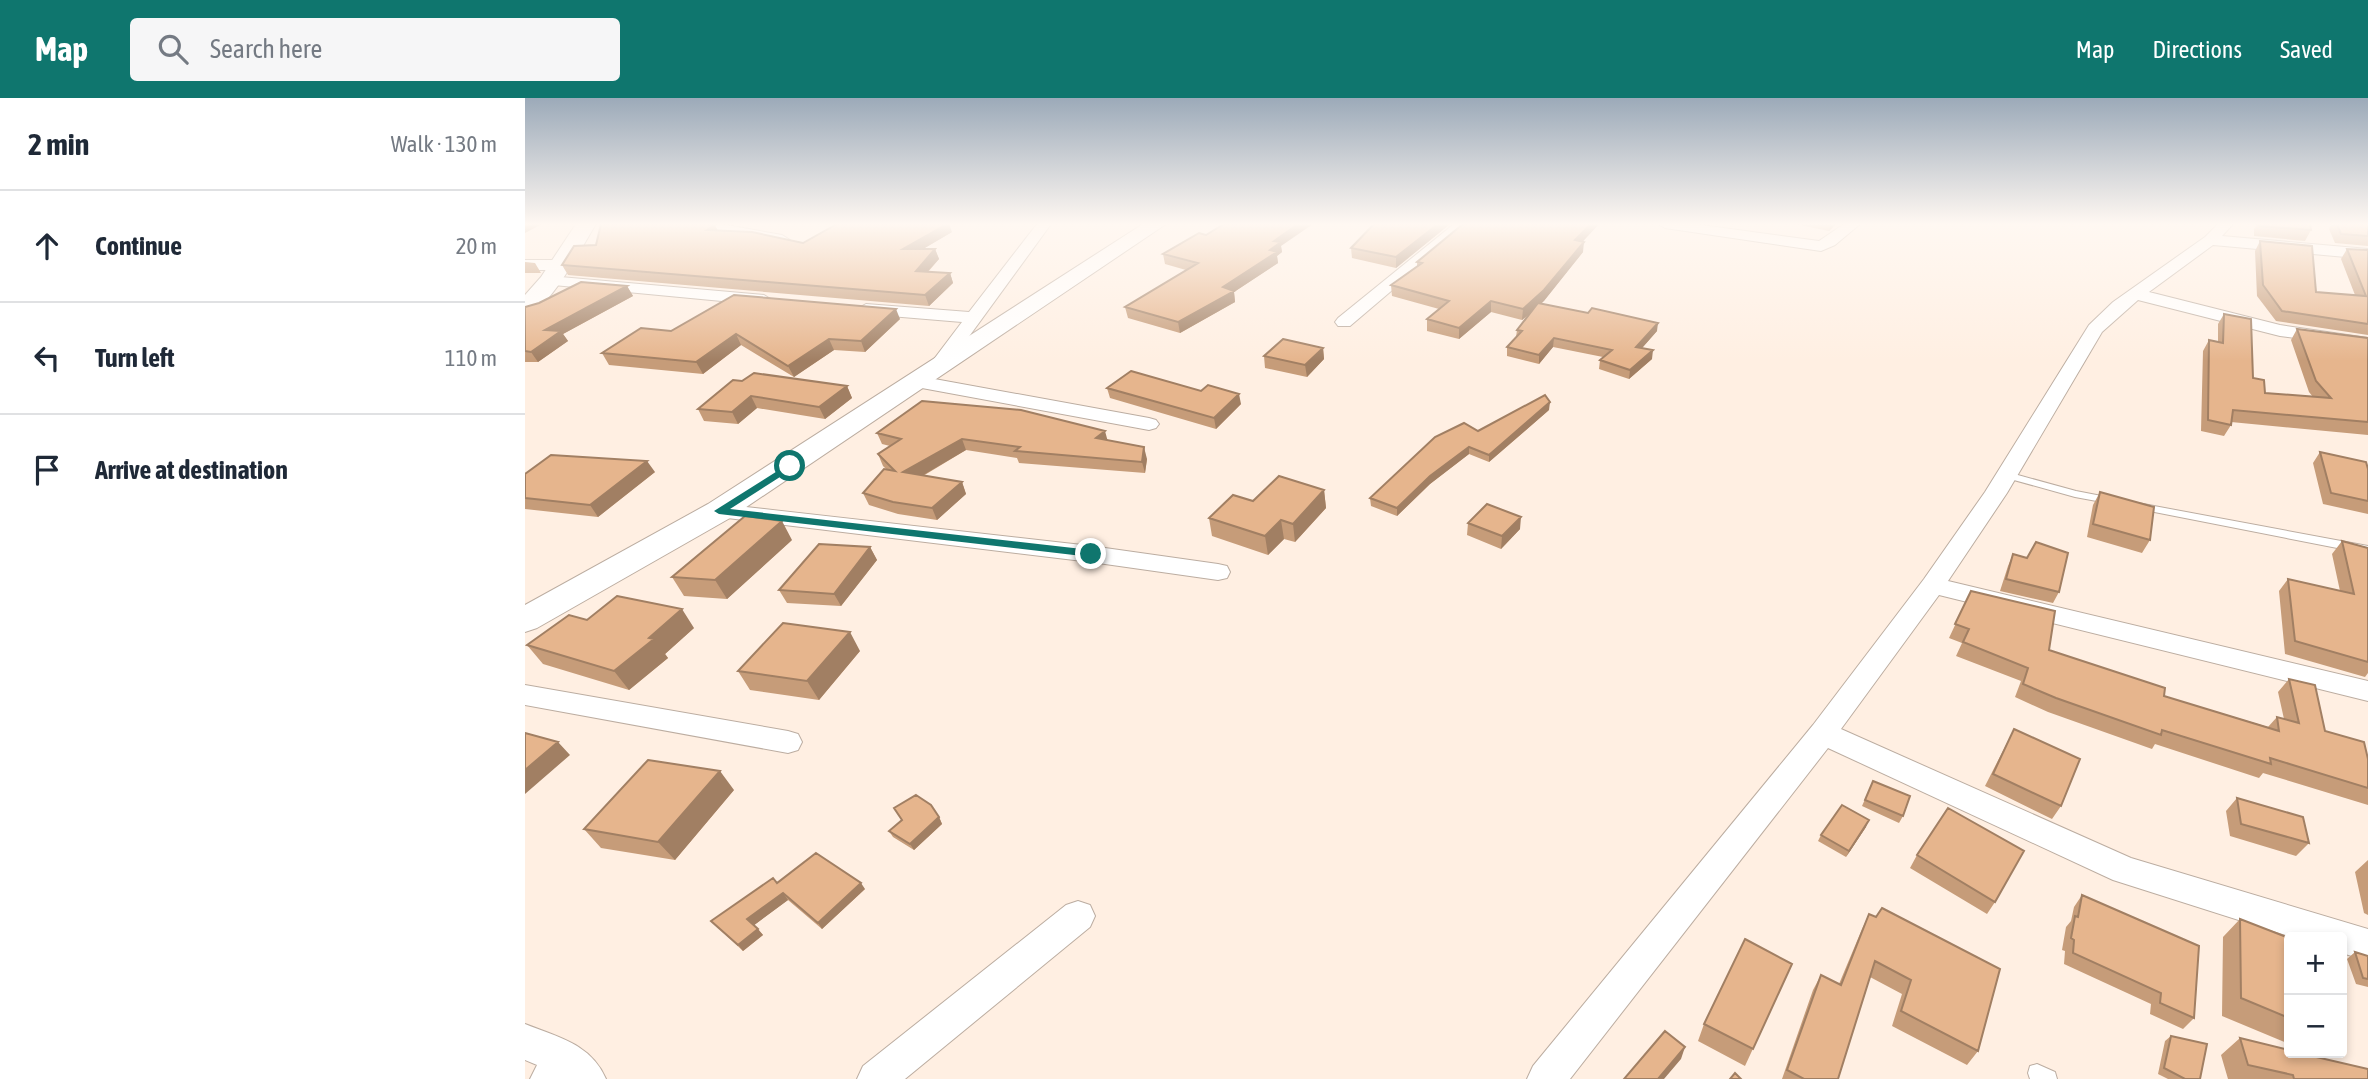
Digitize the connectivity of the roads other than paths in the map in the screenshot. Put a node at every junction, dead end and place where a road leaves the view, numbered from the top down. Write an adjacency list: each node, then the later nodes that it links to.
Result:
1 (542, 270): 7 (street)
2 (556, 270): 7 (street)
3 (1010, 270): 12 (street)
4 (1087, 270): 15 (street)
5 (1407, 270): 13 (street)
6 (2169, 270): 8 (street)
7 (554, 273): 9 (street); 11 (street)
8 (2136, 294): 14 (street); 17 (street)
9 (782, 301)
10 (850, 307): 12 (street)
11 (525, 309)
12 (974, 318): 15 (street)
13 (1344, 321)
14 (2368, 343)
15 (926, 377): 16 (street); 18 (street)
16 (1149, 424)
17 (2007, 475): 19 (lane); 21 (street)
18 (719, 511): 20 (street); 22 (street)
19 (2368, 550)
20 (1218, 572)
21 (1933, 584): 23 (street); 25 (street)
22 (525, 620)
23 (2368, 691)
24 (525, 695): 26 (street)
25 (1823, 733): 28 (street); 34 (street)
26 (788, 742)
27 (1078, 916): 33 (street)
28 (2322, 932)
29 (2347, 940): 30 (street)
30 (2368, 945)
31 (525, 1042): 32 (street)
32 (568, 1072)
33 (876, 1079)
34 (1546, 1079)

